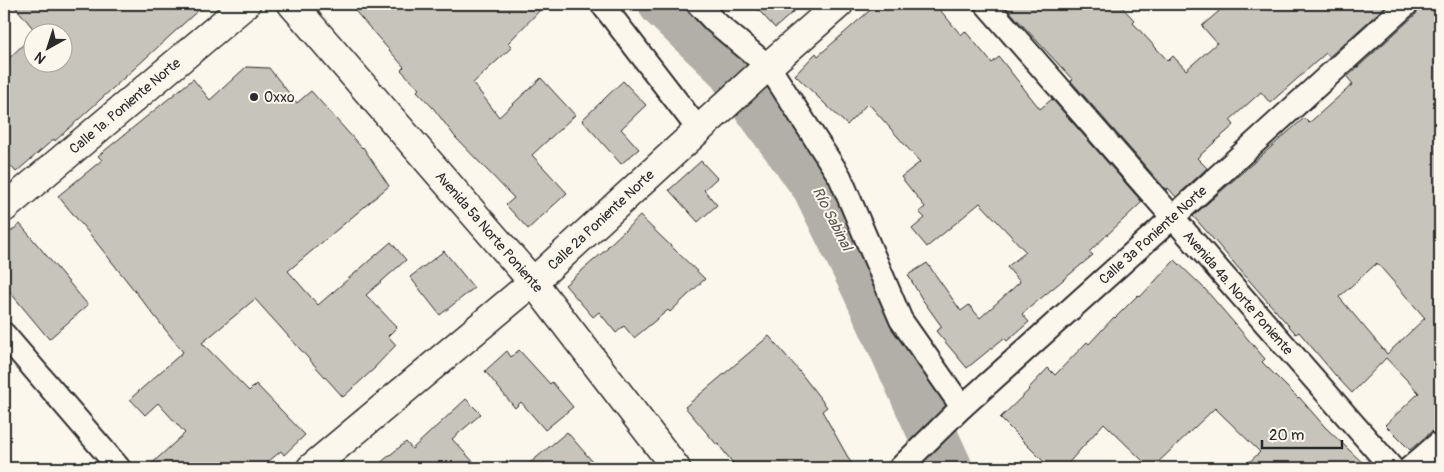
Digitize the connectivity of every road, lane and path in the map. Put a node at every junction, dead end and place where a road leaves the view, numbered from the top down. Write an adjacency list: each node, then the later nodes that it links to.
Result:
1 (246, 4): 10 (main road, Calle 1a. Poniente Norte)
2 (292, 4): 12 (main road, Avenida 5a Norte Poniente)
3 (602, 4): 9 (street)
4 (698, 4): 8 (street)
5 (839, 4): 8 (main road, Calle 2a Poniente Norte)
6 (986, 4): 11 (street, Avenida 4a. Norte Poniente)
7 (1407, 4): 11 (street, Calle 3a Poniente Norte)
8 (762, 72): 9 (main road, Calle 2a Poniente Norte); 14 (street)
9 (700, 129): 12 (main road, Calle 2a Poniente Norte)
10 (4, 208)
11 (1172, 218): 14 (street, Calle 3a Poniente Norte); 20 (street, Avenida 4a. Norte Poniente)
12 (533, 282): 17 (main road, Calle 2a Poniente Norte); 18 (main road, Avenida 5a Norte Poniente)
13 (4, 334): 16 (street)
14 (957, 412): 19 (street, Calle 3a Poniente Norte)
15 (1440, 442): 21 (street)
16 (119, 468)
17 (312, 468)
18 (676, 468)
19 (900, 468)
20 (1392, 468)
21 (1410, 468)

